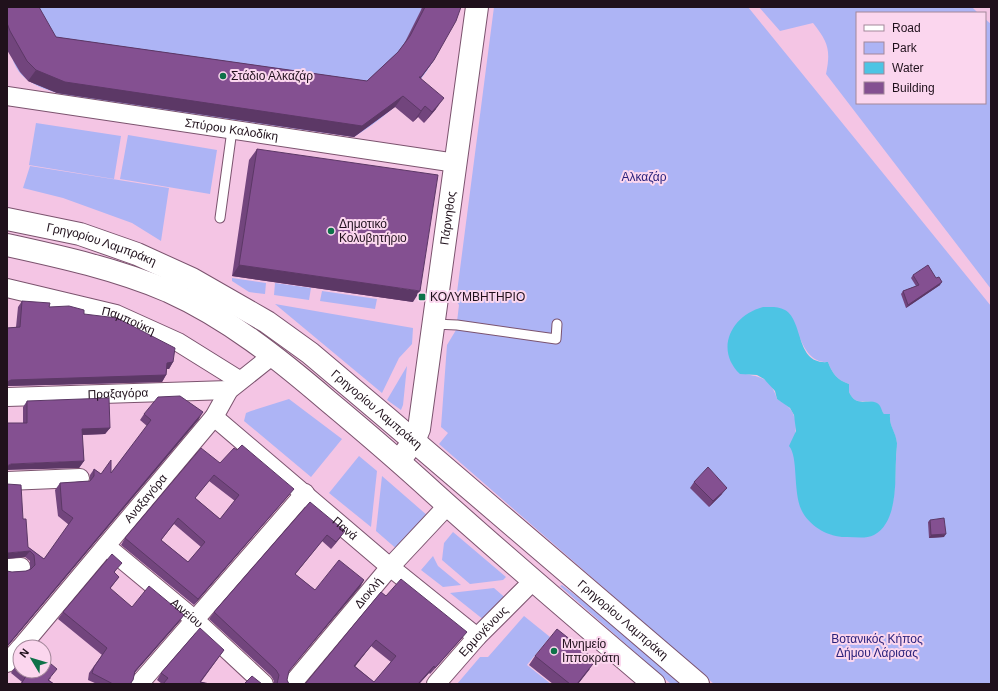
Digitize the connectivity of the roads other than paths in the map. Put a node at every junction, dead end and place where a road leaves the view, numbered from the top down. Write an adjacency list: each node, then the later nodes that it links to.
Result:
1 (477, 7): 4 (main road, Πάρνηθος)
2 (7, 96): 3 (street, Σπύρου Καλοδίκη)
3 (232, 130): 4 (street, Σπύρου Καλοδίκη); 5 (lane)
4 (456, 163): 9 (main road, Πάρνηθος)
5 (220, 218)
6 (7, 219): 15 (main road, Γρηγορίου Λαμπράκη)
7 (7, 245): 11 (main road, Γρηγορίου Λαμπράκη)
8 (7, 288): 12 (street, Παμπούκη)
9 (434, 324): 10 (lane); 15 (main road, Πάρνηθος)
10 (557, 324)
11 (273, 355): 12 (street, Αναξαγόρα); 16 (main road, Γρηγορίου Λαμπράκη)
12 (234, 385): 13 (street, Πραξαγόρα); 14 (street, Αναξαγόρα)
13 (7, 397)
14 (214, 417): 20 (street, Πανά); 22 (street, Αναξαγόρα)
15 (417, 435): 16 (main road); 19 (main road, Γρηγορίου Λαμπράκη)
16 (398, 461): 21 (main road, Γρηγορίου Λαμπράκη)
17 (80, 478): 18 (street)
18 (7, 481)
19 (465, 485): 21 (main road); 33 (main road, Γρηγορίου Λαμπράκη)
20 (305, 493): 23 (street, Πανά); 25 (street)
21 (448, 505): 23 (street, Διοκλή); 24 (main road, Γρηγορίου Λαμπράκη)
22 (106, 546): 25 (street, Αινείου); 27 (street, Αναξαγόρα)
23 (390, 567): 26 (street, Πανά); 30 (street, Διοκλή)
24 (534, 580): 26 (street, Ερμογένους); 32 (main road, Γρηγορίου Λαμπράκη)
25 (194, 619): 28 (street); 29 (street, Αινείου)
26 (477, 637): 31 (street, Ερμογένους)
27 (28, 639)
28 (139, 684)
29 (264, 684)
30 (292, 684)
31 (436, 684)
32 (654, 684)
33 (698, 684)

